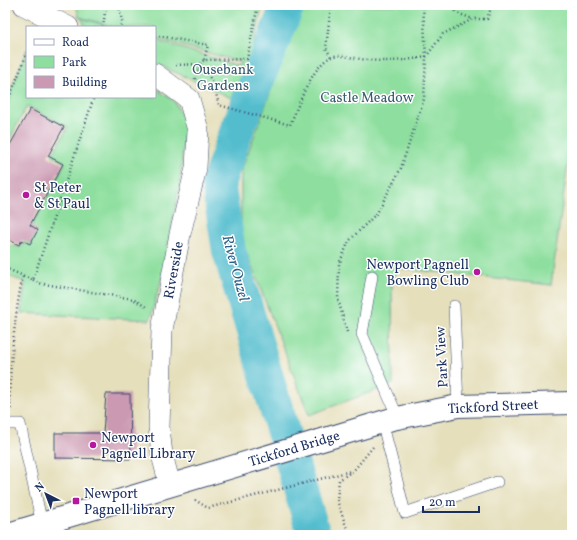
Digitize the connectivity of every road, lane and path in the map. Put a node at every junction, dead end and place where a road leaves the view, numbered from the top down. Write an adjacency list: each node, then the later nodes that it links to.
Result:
1 (24, 5): 10 (street)
2 (106, 5): 11 (path)
3 (119, 5): 12 (path)
4 (258, 5): 17 (path)
5 (330, 5): 15 (path)
6 (422, 5): 16 (path)
7 (450, 5): 9 (path)
8 (492, 5): 9 (path)
9 (473, 19): 16 (path)
10 (66, 26)
11 (103, 26)
12 (120, 26)
13 (156, 37): 17 (path)
14 (26, 56): 22 (path)
15 (331, 57): 16 (path); 18 (path)
16 (426, 57): 29 (path)
17 (204, 60): 18 (path)
18 (200, 64): 21 (path)
19 (156, 75): 21 (street)
20 (94, 98): 26 (path)
21 (189, 99): 28 (street, Riverside)
22 (5, 109)
23 (5, 268): 25 (path)
24 (372, 276): 32 (lane)
25 (23, 277): 26 (path); 34 (path)
26 (33, 280): 28 (path)
27 (454, 306): 31 (lane, Park View)
28 (162, 330): 36 (street, Riverside)
29 (347, 333)
30 (572, 403): 31 (main road, Tickford Street)
31 (458, 406): 32 (main road, Tickford Street)
32 (391, 419): 35 (lane); 36 (main road, Tickford Bridge)
33 (5, 424): 34 (lane)
34 (20, 424): 38 (lane)
35 (497, 482)
36 (170, 485): 38 (main road, Tickford Bridge)
37 (208, 508): 40 (path)
38 (42, 524): 39 (main road, Tickford Bridge)
39 (5, 535)
40 (349, 535)

